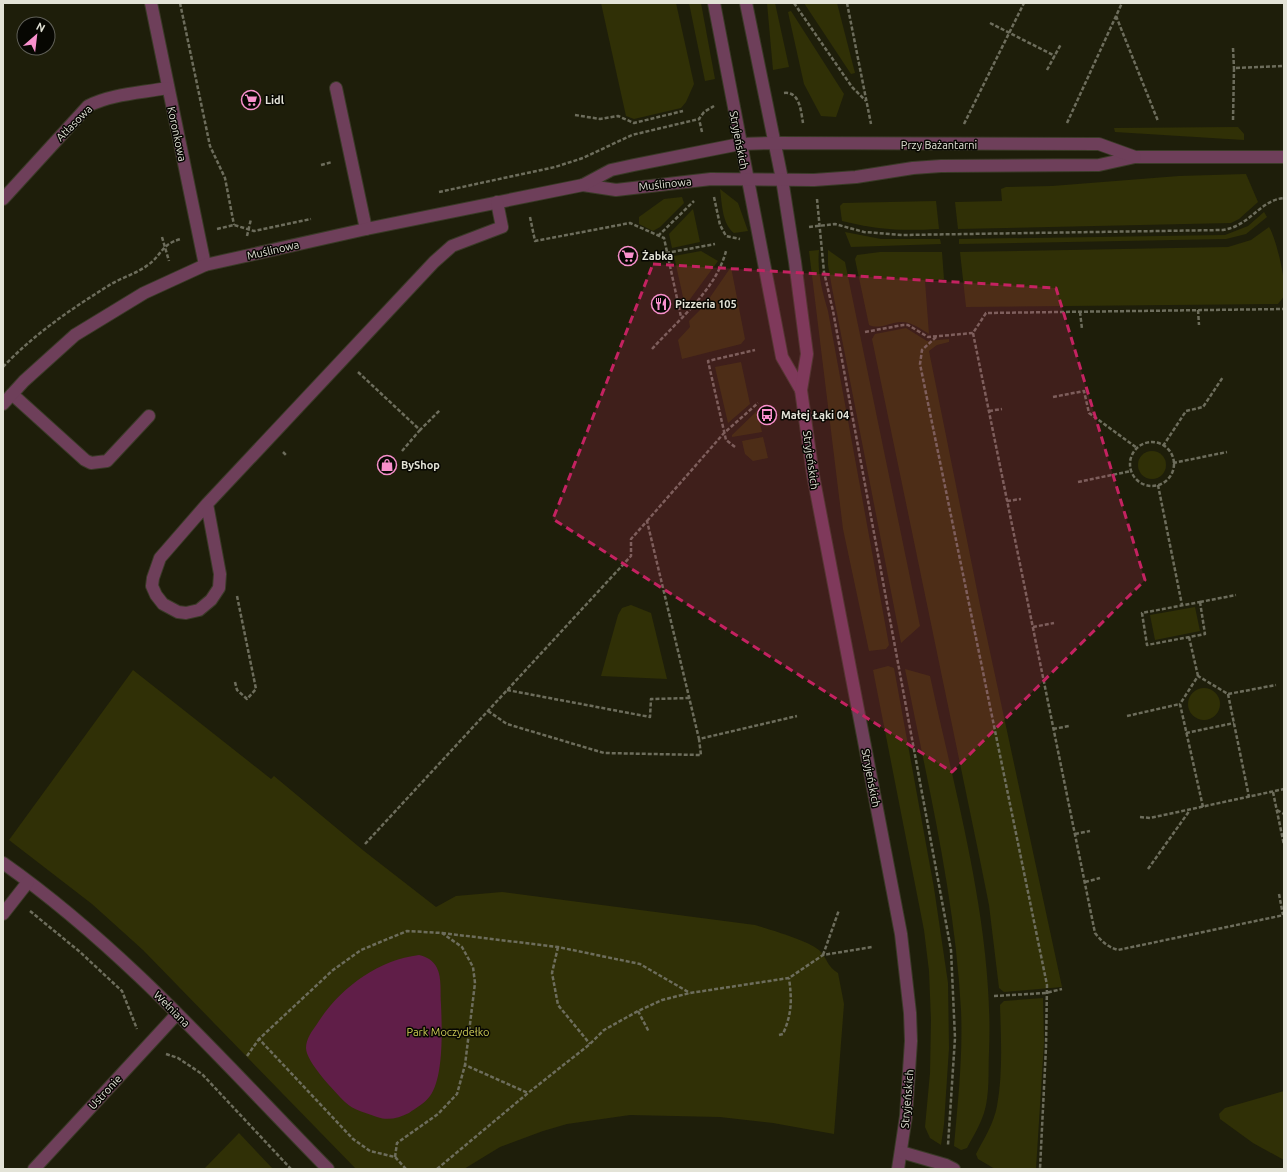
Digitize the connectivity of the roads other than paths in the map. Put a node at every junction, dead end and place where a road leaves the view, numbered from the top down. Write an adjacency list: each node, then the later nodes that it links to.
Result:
1 (151, 3): 4 (street, Koronkowa)
2 (714, 3): 7 (street, Stryjeńskich)
3 (746, 3): 6 (street, Stryjeńskich)
4 (167, 88): 13 (street, Atłasowa); 16 (street, Koronkowa)
5 (336, 88): 15 (street)
6 (775, 143): 7 (street, Przy Bażantarni); 8 (street, Przy Bażantarni); 11 (street, Stryjeńskich)
7 (740, 144): 10 (street, Stryjeńskich); 12 (street, Muślinowa)
8 (1135, 157): 9 (street, Przy Bażantarni); 11 (street, Przy Bażantarni)
9 (1284, 157)
10 (747, 178): 11 (street, Przy Bażantarni); 12 (street, Muślinowa); 17 (street, Stryjeńskich)
11 (782, 179): 17 (street, Stryjeńskich)
12 (583, 185): 14 (street, Muślinowa)
13 (3, 199)
14 (497, 202): 15 (street, Muślinowa); 21 (street)
15 (366, 228): 16 (street, Muślinowa)
16 (205, 265): 18 (street, Muślinowa)
17 (801, 390): 26 (street, Stryjeńskich)
18 (12, 394): 19 (street, Muślinowa); 20 (street)
19 (3, 404)
20 (149, 416)
21 (207, 504): 21 (street)
22 (3, 863): 23 (street, Wełniana)
23 (28, 882): 24 (street); 25 (street, Wełniana)
24 (3, 914)
25 (177, 1014): 27 (street, Ustronie); 28 (street, Wełniana)
26 (901, 1152): 29 (street, Stryjeńskich); 30 (street)
27 (34, 1169)
28 (328, 1169)
29 (898, 1169)
30 (954, 1169)

